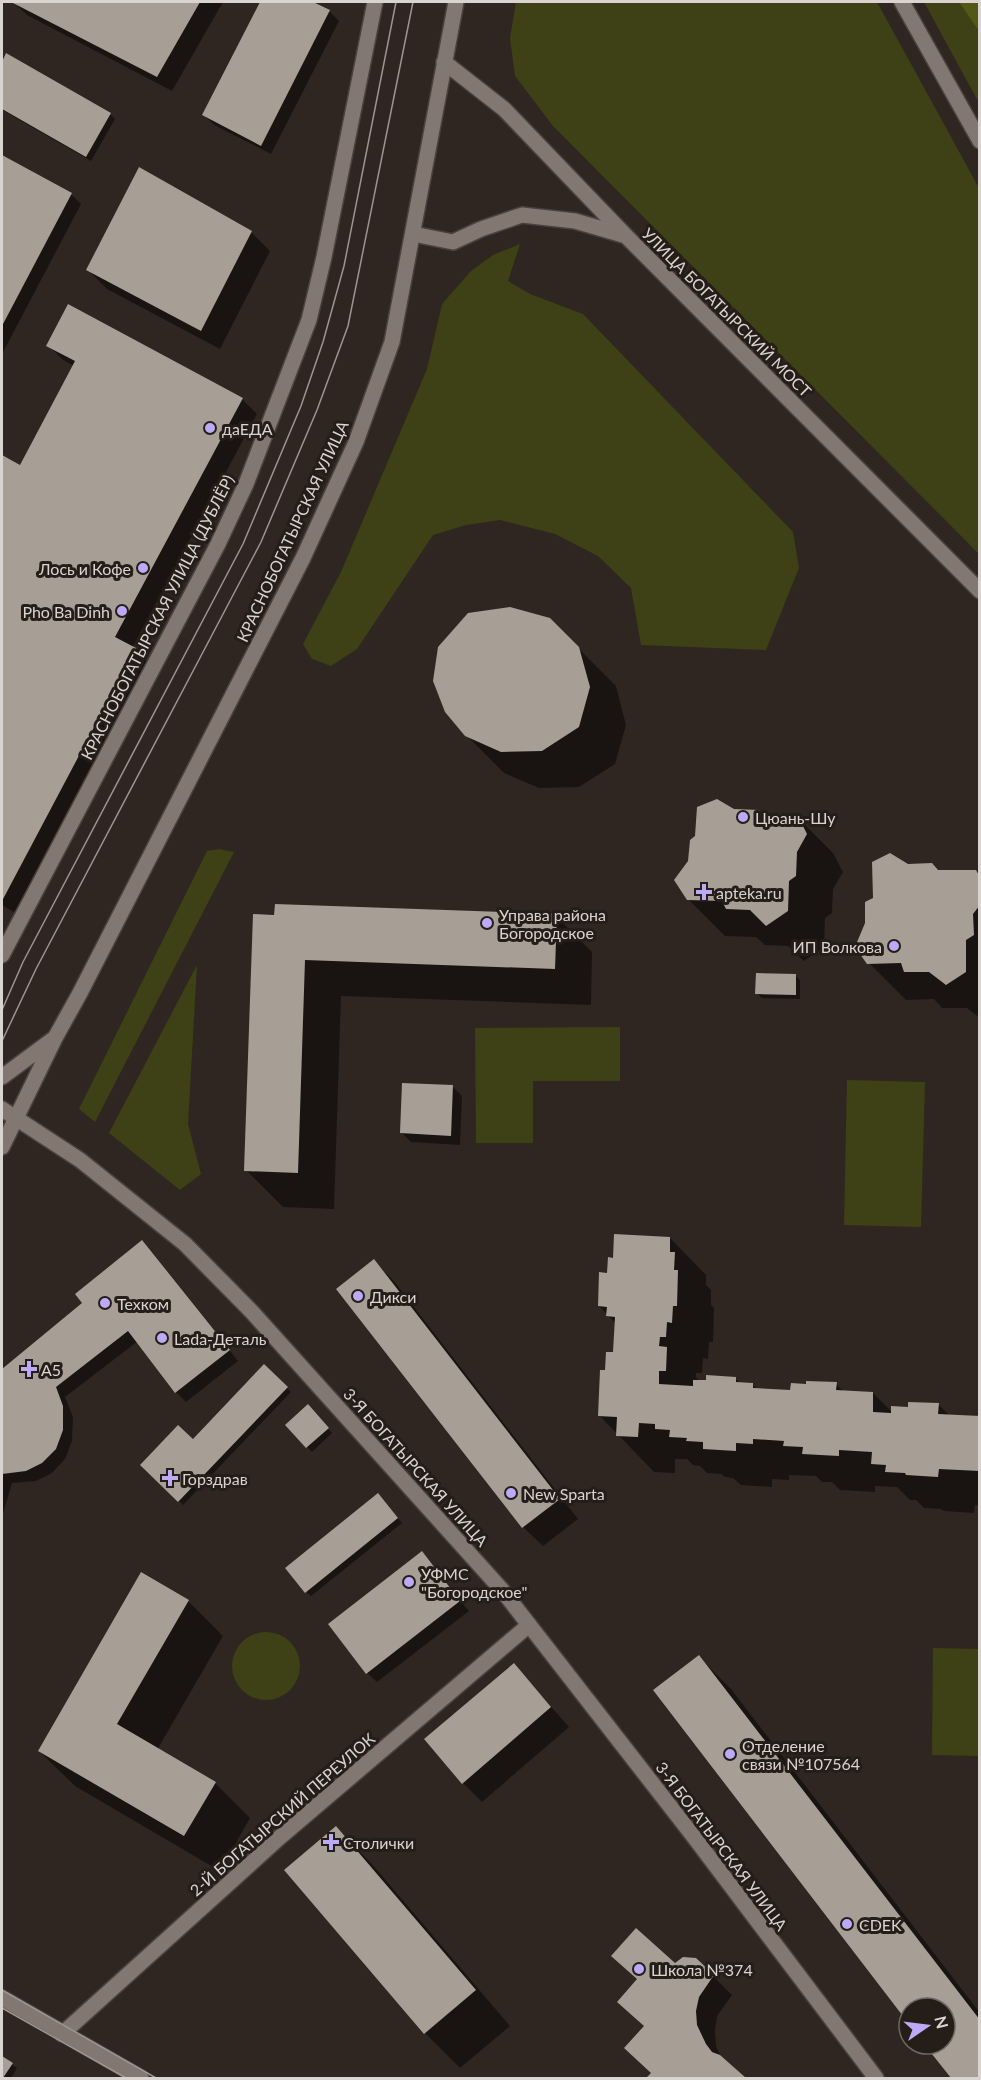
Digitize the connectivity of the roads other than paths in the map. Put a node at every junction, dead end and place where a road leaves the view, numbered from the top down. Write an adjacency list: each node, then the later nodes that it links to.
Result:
1 (375, 2): 9 (street, КРАСНОБОГАТЫРСКАЯ УЛИЦА (ДУБЛЁР))
2 (456, 2): 4 (street, КРАСНОБОГАТЫРСКАЯ УЛИЦА)
3 (902, 2): 5 (street)
4 (444, 62): 6 (street, КРАСНОБОГАТЫРСКАЯ УЛИЦА); 7 (street, УЛИЦА БОГАТЫРСКИЙ МОСТ)
5 (980, 141)
6 (413, 234): 7 (street); 10 (street, КРАСНОБОГАТЫРСКАЯ УЛИЦА)
7 (626, 236): 8 (street, УЛИЦА БОГАТЫРСКИЙ МОСТ)
8 (980, 591)
9 (2, 955)
10 (55, 1038): 11 (street, КРАСНОБОГАТЫРСКАЯ УЛИЦА); 13 (street, КРАСНОБОГАТЫРСКАЯ УЛИЦА)
11 (2, 1077)
12 (2, 1109): 13 (street, 3-Я БОГАТЫРСКАЯ УЛИЦА)
13 (16, 1117): 14 (street, КРАСНОБОГАТЫРСКАЯ УЛИЦА); 15 (street, 3-Я БОГАТЫРСКАЯ УЛИЦА)
14 (2, 1147)
15 (529, 1625): 17 (street, 2-Й БОГАТЫРСКИЙ ПЕРЕУЛОК); 19 (street, 3-Я БОГАТЫРСКАЯ УЛИЦА)
16 (2, 1998): 17 (street)
17 (62, 2034): 18 (street)
18 (141, 2079)
19 (876, 2079)

